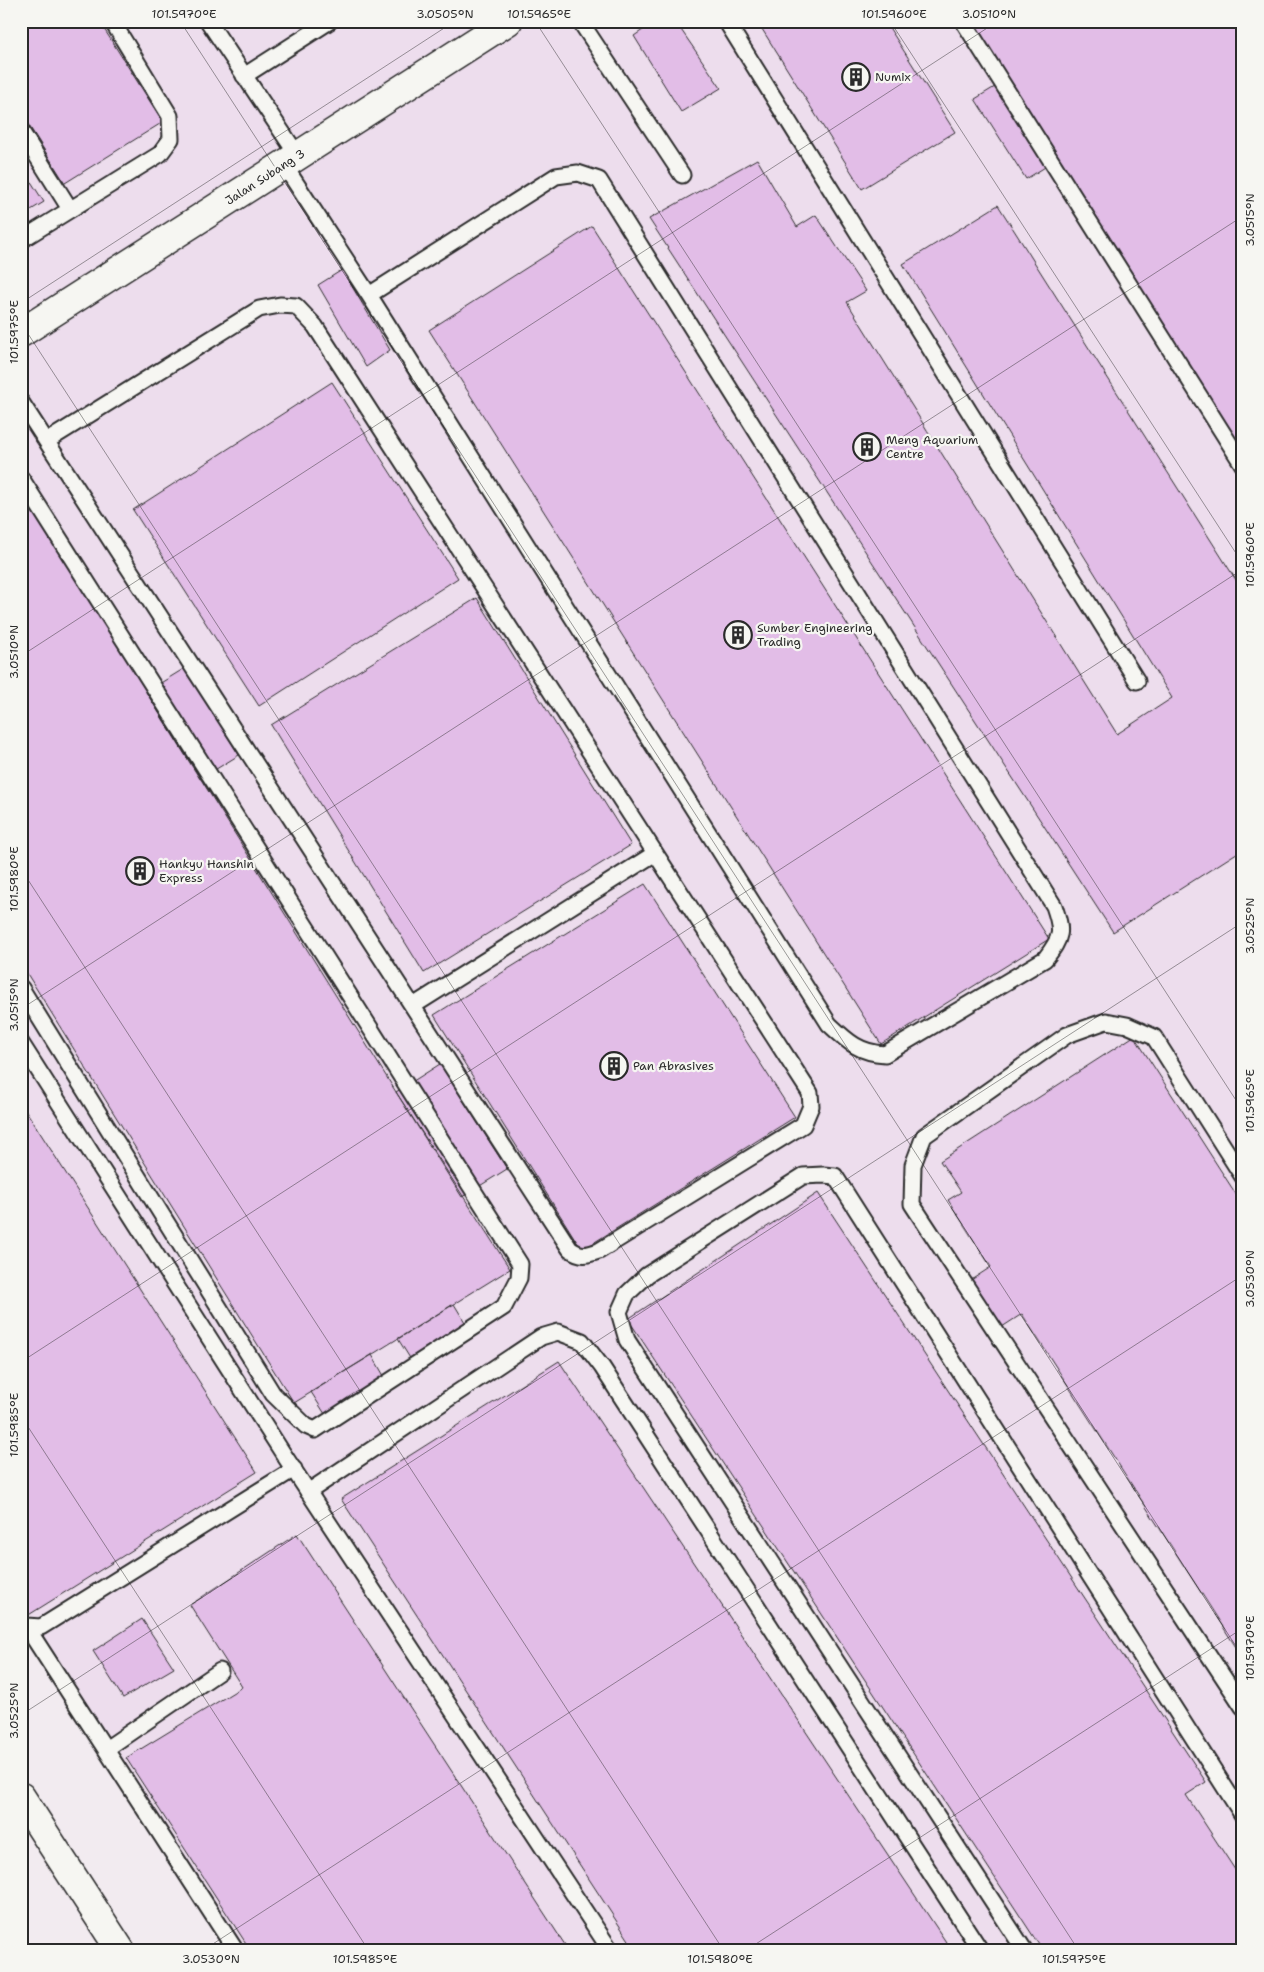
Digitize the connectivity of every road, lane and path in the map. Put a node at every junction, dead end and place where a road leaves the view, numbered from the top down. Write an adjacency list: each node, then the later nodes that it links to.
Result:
1 (112, 21): 12 (lane)
2 (208, 21): 8 (lane)
3 (330, 21): 8 (lane)
4 (508, 21): 10 (street, Jalan Subang 3)
5 (580, 21): 11 (lane)
6 (726, 21): 20 (lane)
7 (963, 21): 18 (lane)
8 (244, 76): 10 (lane)
9 (21, 131): 12 (lane)
10 (291, 160): 14 (lane); 15 (street, Jalan Subang 3)
11 (682, 175)
12 (70, 209): 13 (lane)
13 (21, 240)
14 (369, 295): 14 (lane)
15 (21, 333)
16 (21, 402): 17 (lane)
17 (47, 441): 21 (lane); 23 (lane)
18 (1243, 465)
19 (21, 478): 22 (lane)
20 (1137, 681)
21 (654, 854): 23 (lane); 23 (lane)
22 (21, 988)
23 (412, 1006)
24 (21, 1043): 26 (lane)
25 (1243, 1178): 30 (lane)
26 (294, 1469): 27 (lane); 28 (lane)
27 (308, 1492): 36 (lane); 37 (lane)
28 (24, 1625): 31 (lane)
29 (220, 1671): 31 (lane)
30 (1243, 1707)
31 (106, 1750): 35 (lane)
32 (21, 1797): 34 (street)
33 (1243, 1816): 38 (lane)
34 (121, 1951)
35 (236, 1951)
36 (611, 1951)
37 (981, 1951)
38 (1025, 1951)

